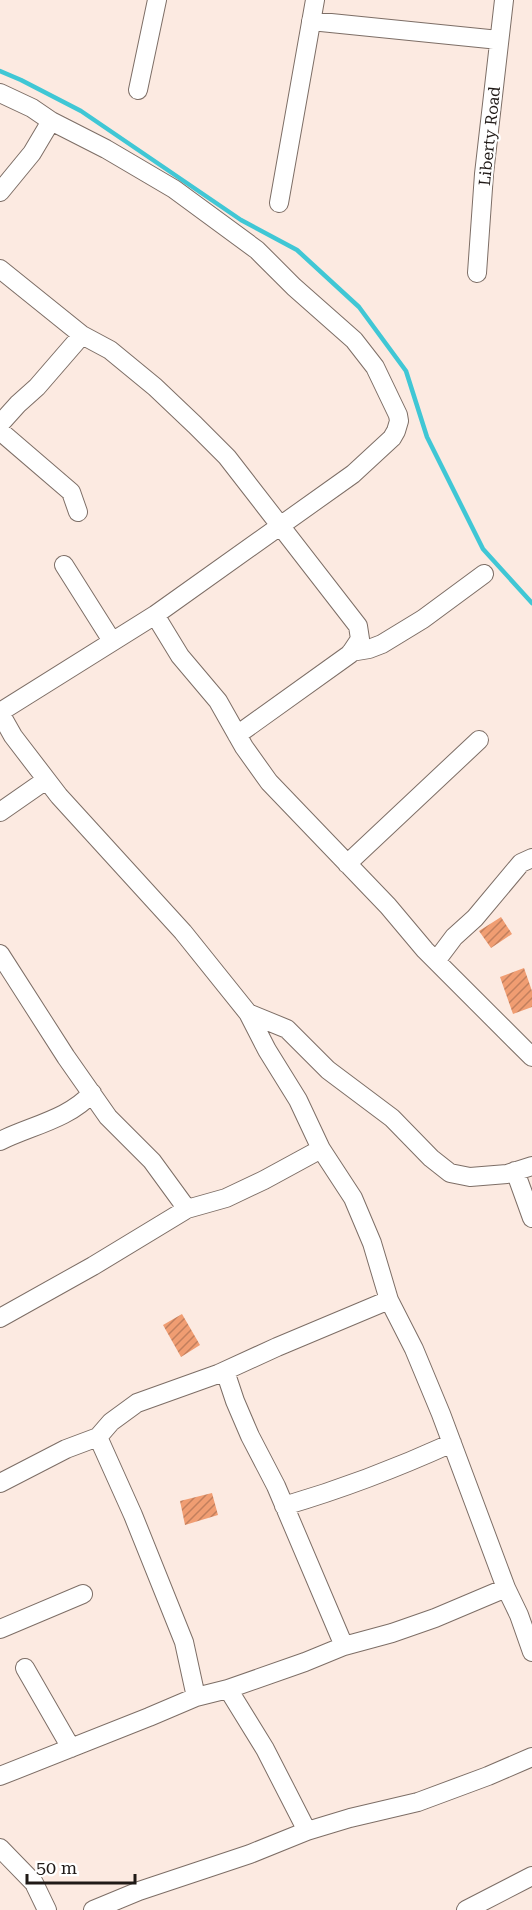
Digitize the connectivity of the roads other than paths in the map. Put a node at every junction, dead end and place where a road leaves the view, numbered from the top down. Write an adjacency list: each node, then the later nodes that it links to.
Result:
1 (157, 0): 6 (street)
2 (315, 0): 4 (street)
3 (504, 0): 5 (street, Liberty Road)
4 (311, 21): 5 (street); 10 (street)
5 (499, 40): 12 (street, Liberty Road)
6 (138, 90)
7 (0, 93): 8 (street)
8 (51, 120): 9 (street); 17 (street)
9 (0, 192)
10 (279, 203)
11 (0, 269): 13 (street)
12 (477, 273)
13 (82, 335): 14 (street); 17 (street)
14 (0, 424)
15 (0, 431): 16 (street)
16 (78, 512)
17 (280, 527): 20 (street); 22 (street)
18 (64, 565): 21 (street)
19 (484, 574): 22 (street)
20 (155, 615): 21 (street); 24 (street)
21 (112, 642): 23 (street)
22 (351, 652): 24 (street)
23 (0, 713): 26 (street)
24 (237, 735): 29 (street)
25 (479, 740): 29 (street)
26 (46, 780): 27 (street); 32 (street)
27 (0, 812)
28 (532, 858): 31 (street)
29 (347, 864): 31 (street)
30 (0, 954): 34 (street)
31 (436, 961): 33 (street)
32 (248, 1013): 36 (street); 37 (street)
33 (532, 1057)
34 (92, 1093): 35 (street); 38 (street)
35 (0, 1142)
36 (321, 1149): 38 (street); 40 (street)
37 (524, 1168): 39 (street)
38 (187, 1209): 41 (street)
39 (532, 1218)
40 (389, 1300): 42 (street); 44 (street)
41 (0, 1318)
42 (225, 1371): 43 (street); 46 (street)
43 (98, 1437): 45 (street); 54 (street)
44 (452, 1443): 46 (street); 47 (street)
45 (0, 1483)
46 (284, 1506): 50 (street)
47 (506, 1588): 50 (street); 51 (street)
48 (83, 1594): 49 (street)
49 (0, 1629)
50 (344, 1646): 53 (street)
51 (532, 1652)
52 (26, 1668): 55 (street)
53 (228, 1689): 54 (street); 58 (street)
54 (196, 1696): 55 (street)
55 (71, 1748): 57 (street)
56 (532, 1757): 58 (street)
57 (0, 1776)
58 (307, 1831): 62 (street)
59 (0, 1848): 61 (street)
60 (532, 1876): 63 (street)
61 (47, 1910)
62 (93, 1910)
63 (466, 1910)

